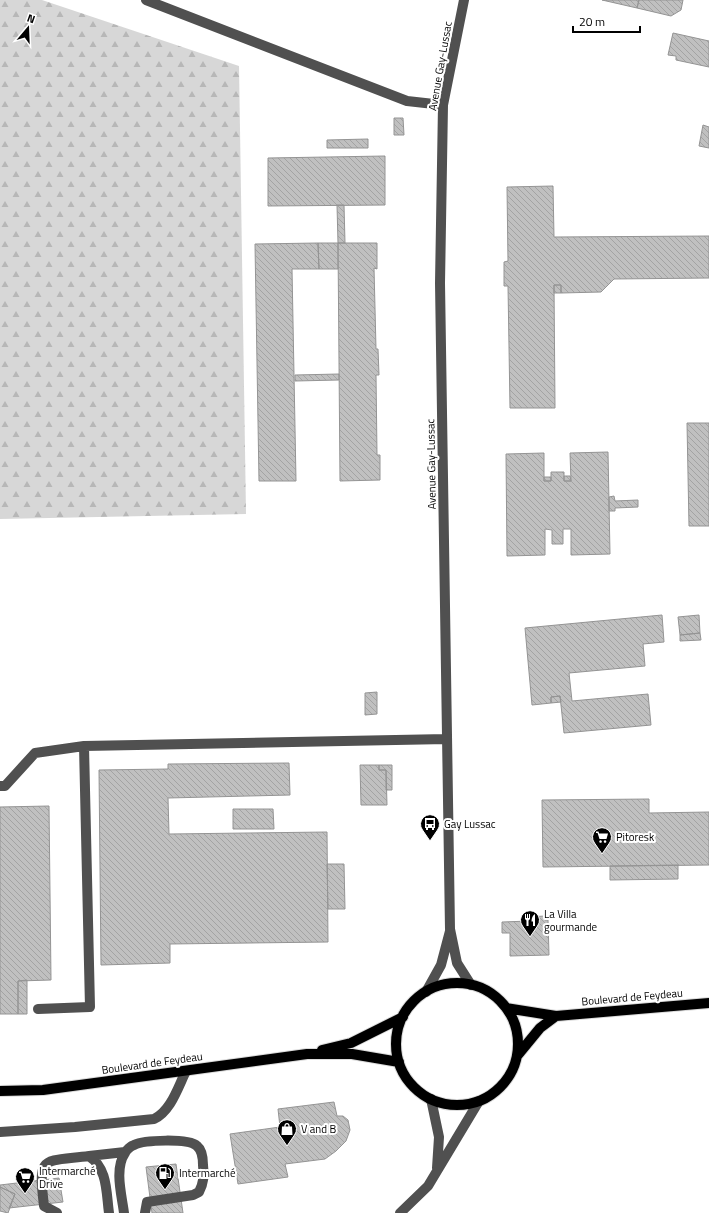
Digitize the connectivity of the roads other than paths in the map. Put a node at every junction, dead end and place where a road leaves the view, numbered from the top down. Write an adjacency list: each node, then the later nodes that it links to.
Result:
1 (146, 0): 3 (street)
2 (464, 0): 3 (street, Avenue Gay-Lussac)
3 (443, 105): 4 (street, Avenue Gay-Lussac)
4 (446, 739): 5 (street); 7 (street, Avenue Gay-Lussac)
5 (84, 746): 6 (street); 12 (street)
6 (0, 786)
7 (450, 929): 8 (street, Avenue Gay-Lussac); 9 (street, Avenue Gay-Lussac)
8 (471, 985): 9 (main road); 11 (main road)
9 (426, 992): 14 (main road)
10 (709, 1003): 13 (main road, Boulevard de Feydeau)
11 (506, 1008): 13 (main road, Boulevard de Feydeau); 16 (main road)
12 (38, 1009)
13 (556, 1016): 16 (main road)
14 (403, 1017): 15 (main road, Boulevard de Feydeau); 17 (main road)
15 (307, 1054): 17 (main road, Boulevard de Feydeau); 18 (main road, Boulevard de Feydeau)
16 (517, 1056): 21 (main road)
17 (399, 1062): 20 (main road)
18 (186, 1071): 19 (main road, Boulevard de Feydeau); 22 (street)
19 (0, 1091)
20 (432, 1099): 21 (main road); 25 (street)
21 (479, 1101): 25 (street)
22 (0, 1132)
23 (125, 1152): 24 (street); 28 (street); 29 (street)
24 (89, 1156): 26 (street); 27 (street)
25 (437, 1172): 30 (street)
26 (57, 1213)
27 (109, 1213)
28 (124, 1213)
29 (145, 1213)
30 (400, 1213)

